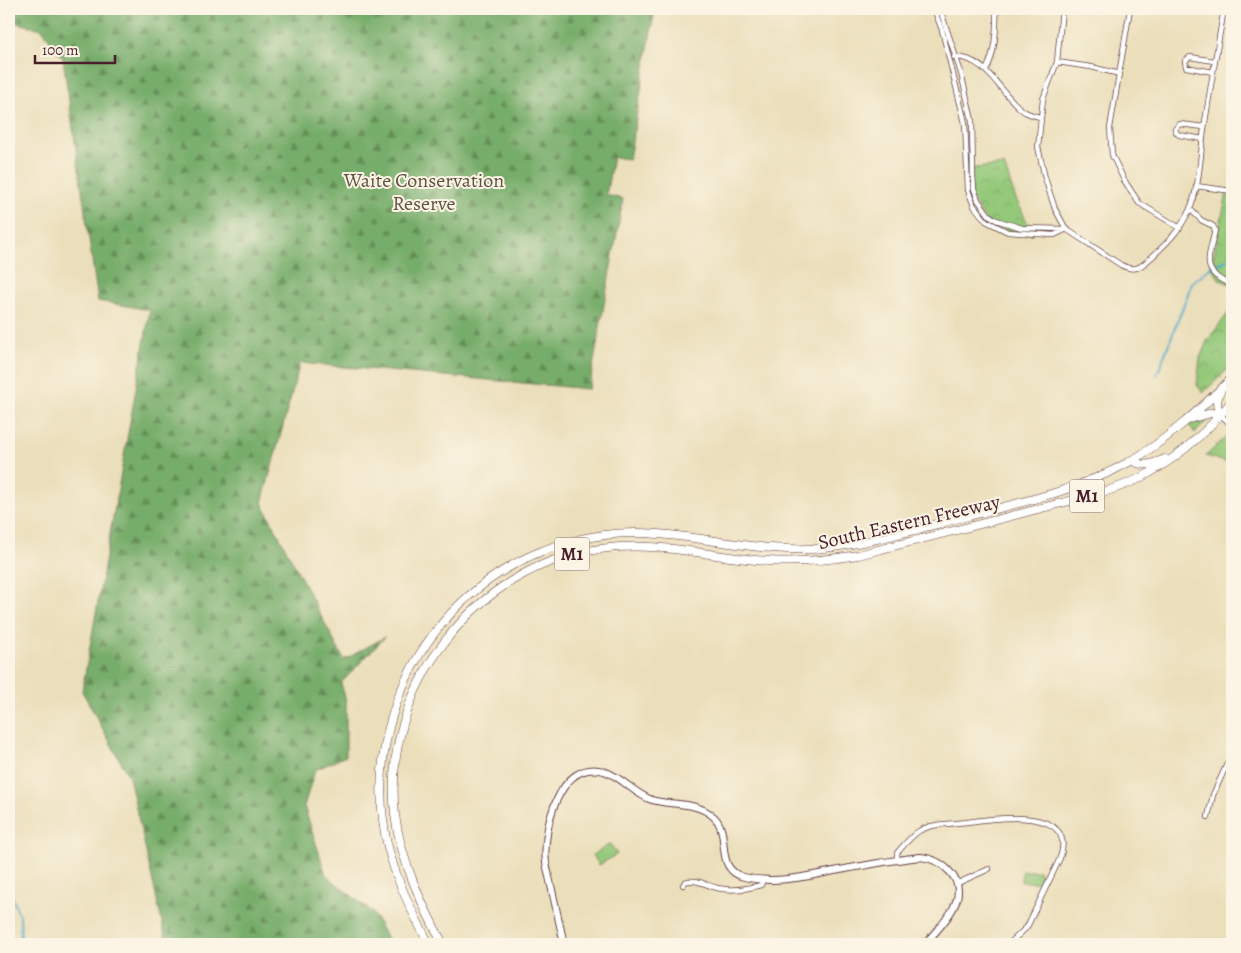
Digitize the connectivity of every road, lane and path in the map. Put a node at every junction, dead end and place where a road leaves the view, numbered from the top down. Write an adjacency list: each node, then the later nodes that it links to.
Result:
1 (934, 9): 8 (street)
2 (940, 9): 7 (street)
3 (996, 9): 11 (street)
4 (1062, 9): 10 (street)
5 (1130, 9): 13 (street)
6 (1224, 9): 9 (street)
7 (956, 57): 8 (street); 11 (street); 21 (street)
8 (948, 58): 21 (street)
9 (1214, 61): 12 (street); 12 (street)
10 (1057, 62): 13 (street); 14 (street)
11 (986, 70): 14 (street)
12 (1213, 72): 15 (street)
13 (1120, 74): 20 (street)
14 (1040, 117): 21 (street)
15 (1204, 127): 16 (street); 16 (street)
16 (1203, 139): 17 (street)
17 (1196, 186): 18 (street); 19 (street)
18 (1232, 191)
19 (1190, 209): 20 (street); 22 (street)
20 (1180, 228): 21 (street)
21 (1066, 229)
22 (1232, 285)
23 (1232, 378): 24 (highway, M1)
24 (1221, 389): 26 (highway); 27 (highway, M1)
25 (1232, 401): 26 (highway, M1)
26 (1220, 415): 27 (highway); 28 (street); 29 (highway, M1)
27 (1186, 421): 30 (highway, M1)
28 (1232, 426)
29 (1182, 451): 30 (highway); 39 (highway, South Eastern Freeway / M1)
30 (1132, 460): 38 (highway, South Eastern Freeway / M1)
31 (1232, 753): 32 (street)
32 (1208, 817)
33 (898, 859): 35 (street); 36 (street); 42 (street)
34 (989, 869): 36 (street)
35 (763, 879): 37 (street); 40 (street)
36 (958, 883): 41 (street)
37 (683, 885)
38 (428, 944)
39 (443, 944)
40 (564, 944)
41 (925, 944)
42 (1009, 944)

